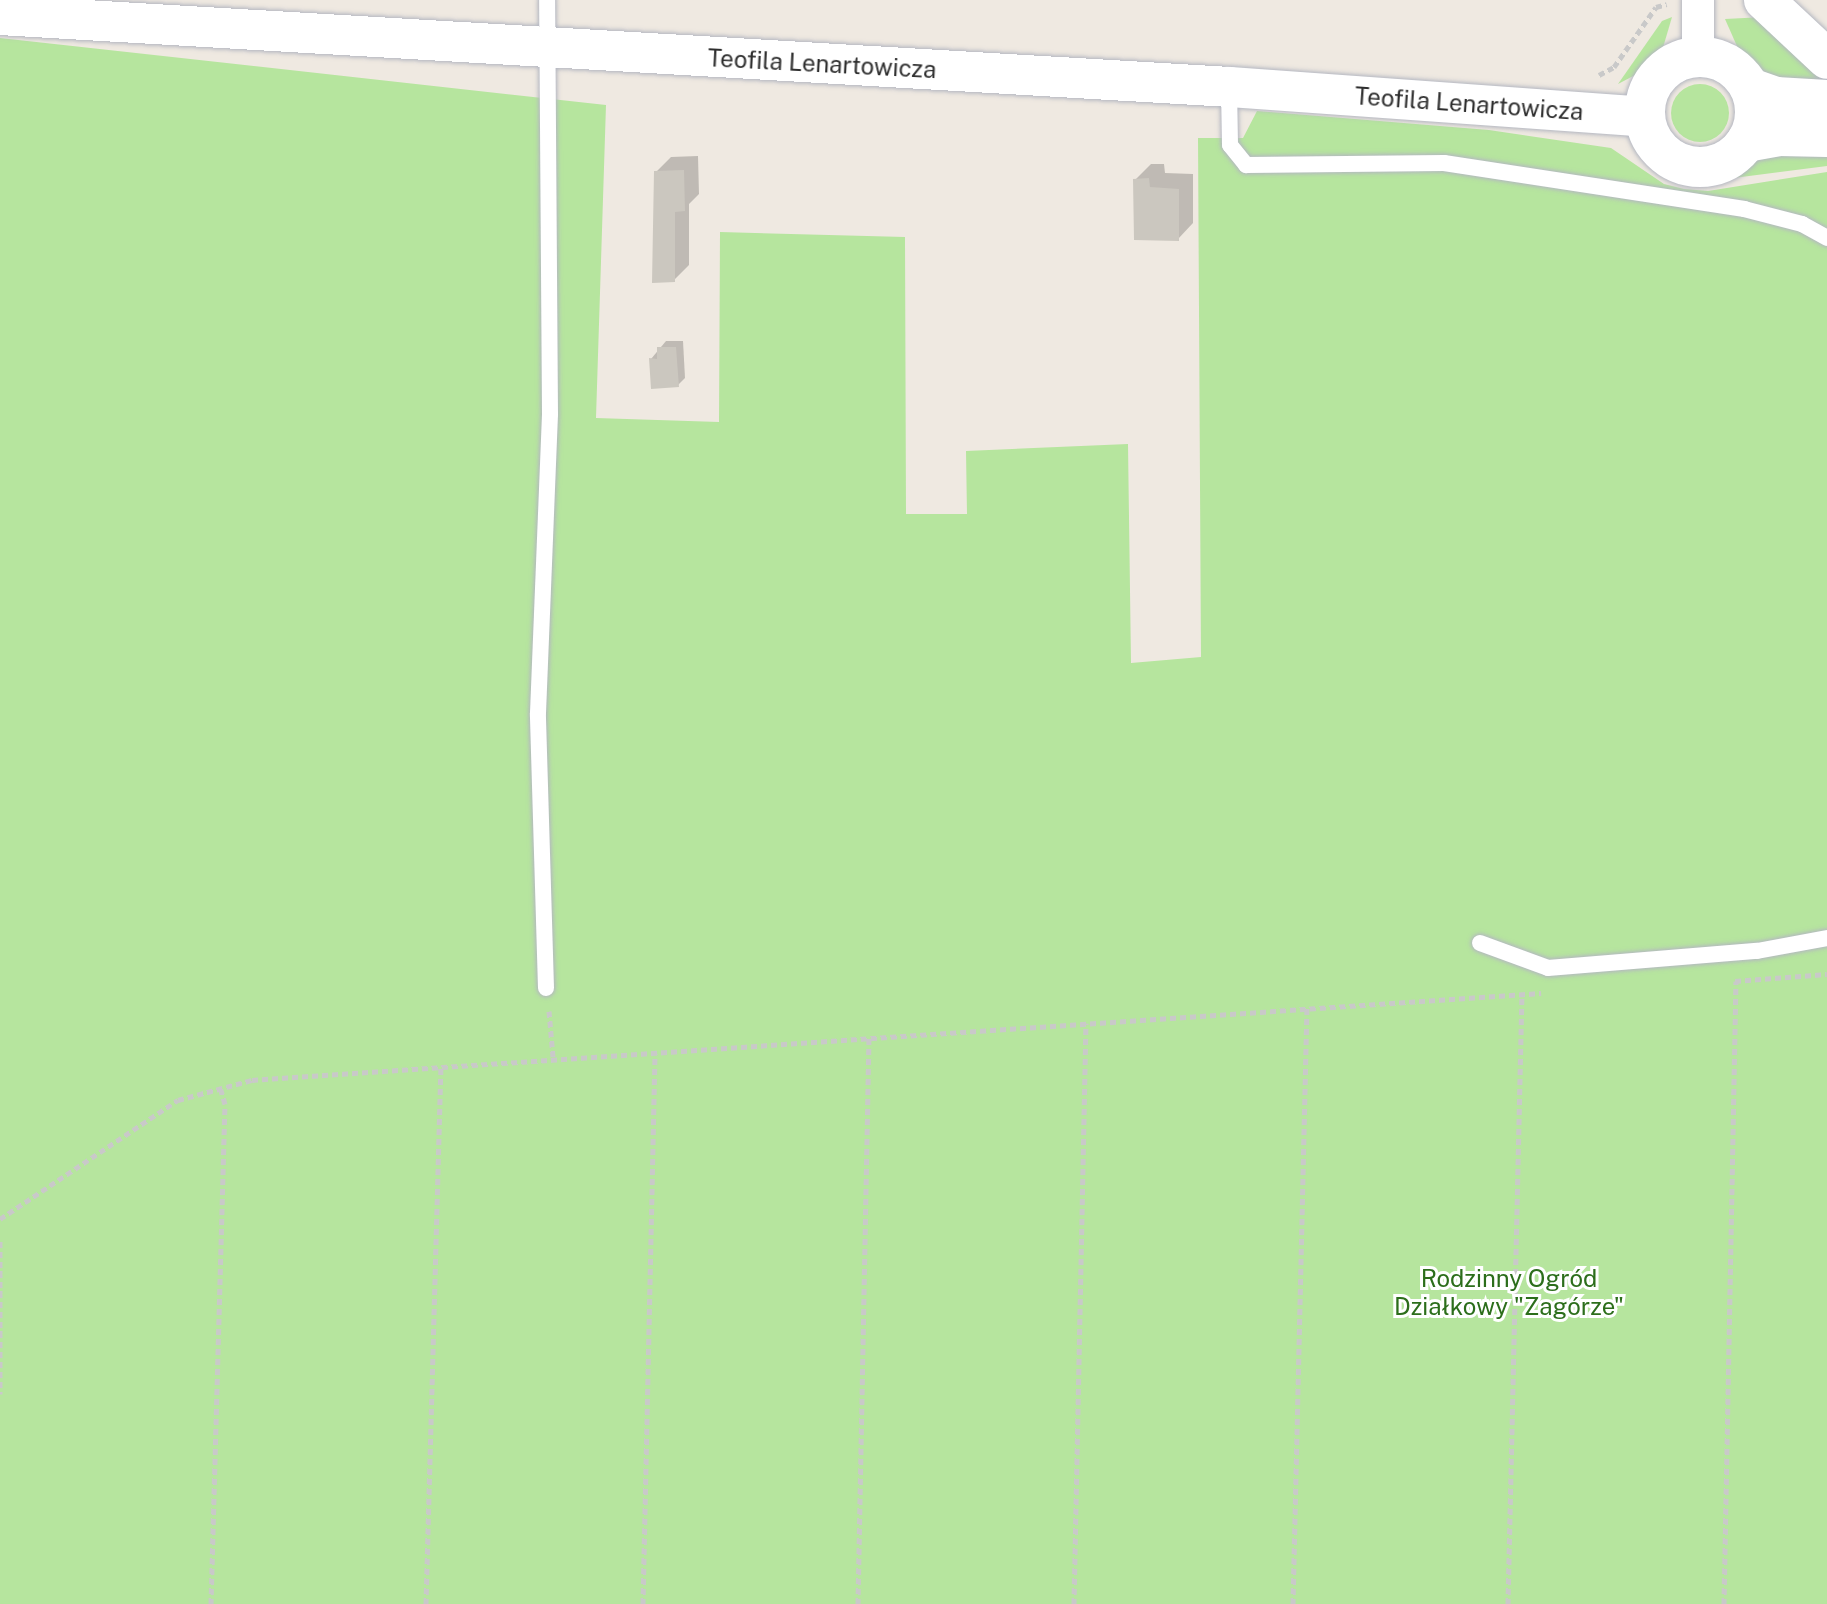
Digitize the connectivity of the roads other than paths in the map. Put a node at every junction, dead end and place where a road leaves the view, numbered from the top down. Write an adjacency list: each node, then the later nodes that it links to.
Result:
1 (547, 0): 5 (lane)
2 (1764, 0): 7 (street)
3 (1685, 2): 6 (street)
4 (0, 15): 5 (street, Teofila Lenartowicza)
5 (548, 49): 8 (street, Teofila Lenartowicza); 17 (lane)
6 (1698, 57): 9 (street); 11 (street)
7 (1827, 59)
8 (1229, 87): 11 (street, Teofila Lenartowicza); 14 (lane)
9 (1750, 88): 10 (street); 13 (street)
10 (1827, 100)
11 (1644, 117): 13 (street)
12 (1827, 137): 13 (street)
13 (1746, 142)
14 (1827, 238)
15 (1827, 938): 16 (lane)
16 (1480, 943)
17 (546, 988)

